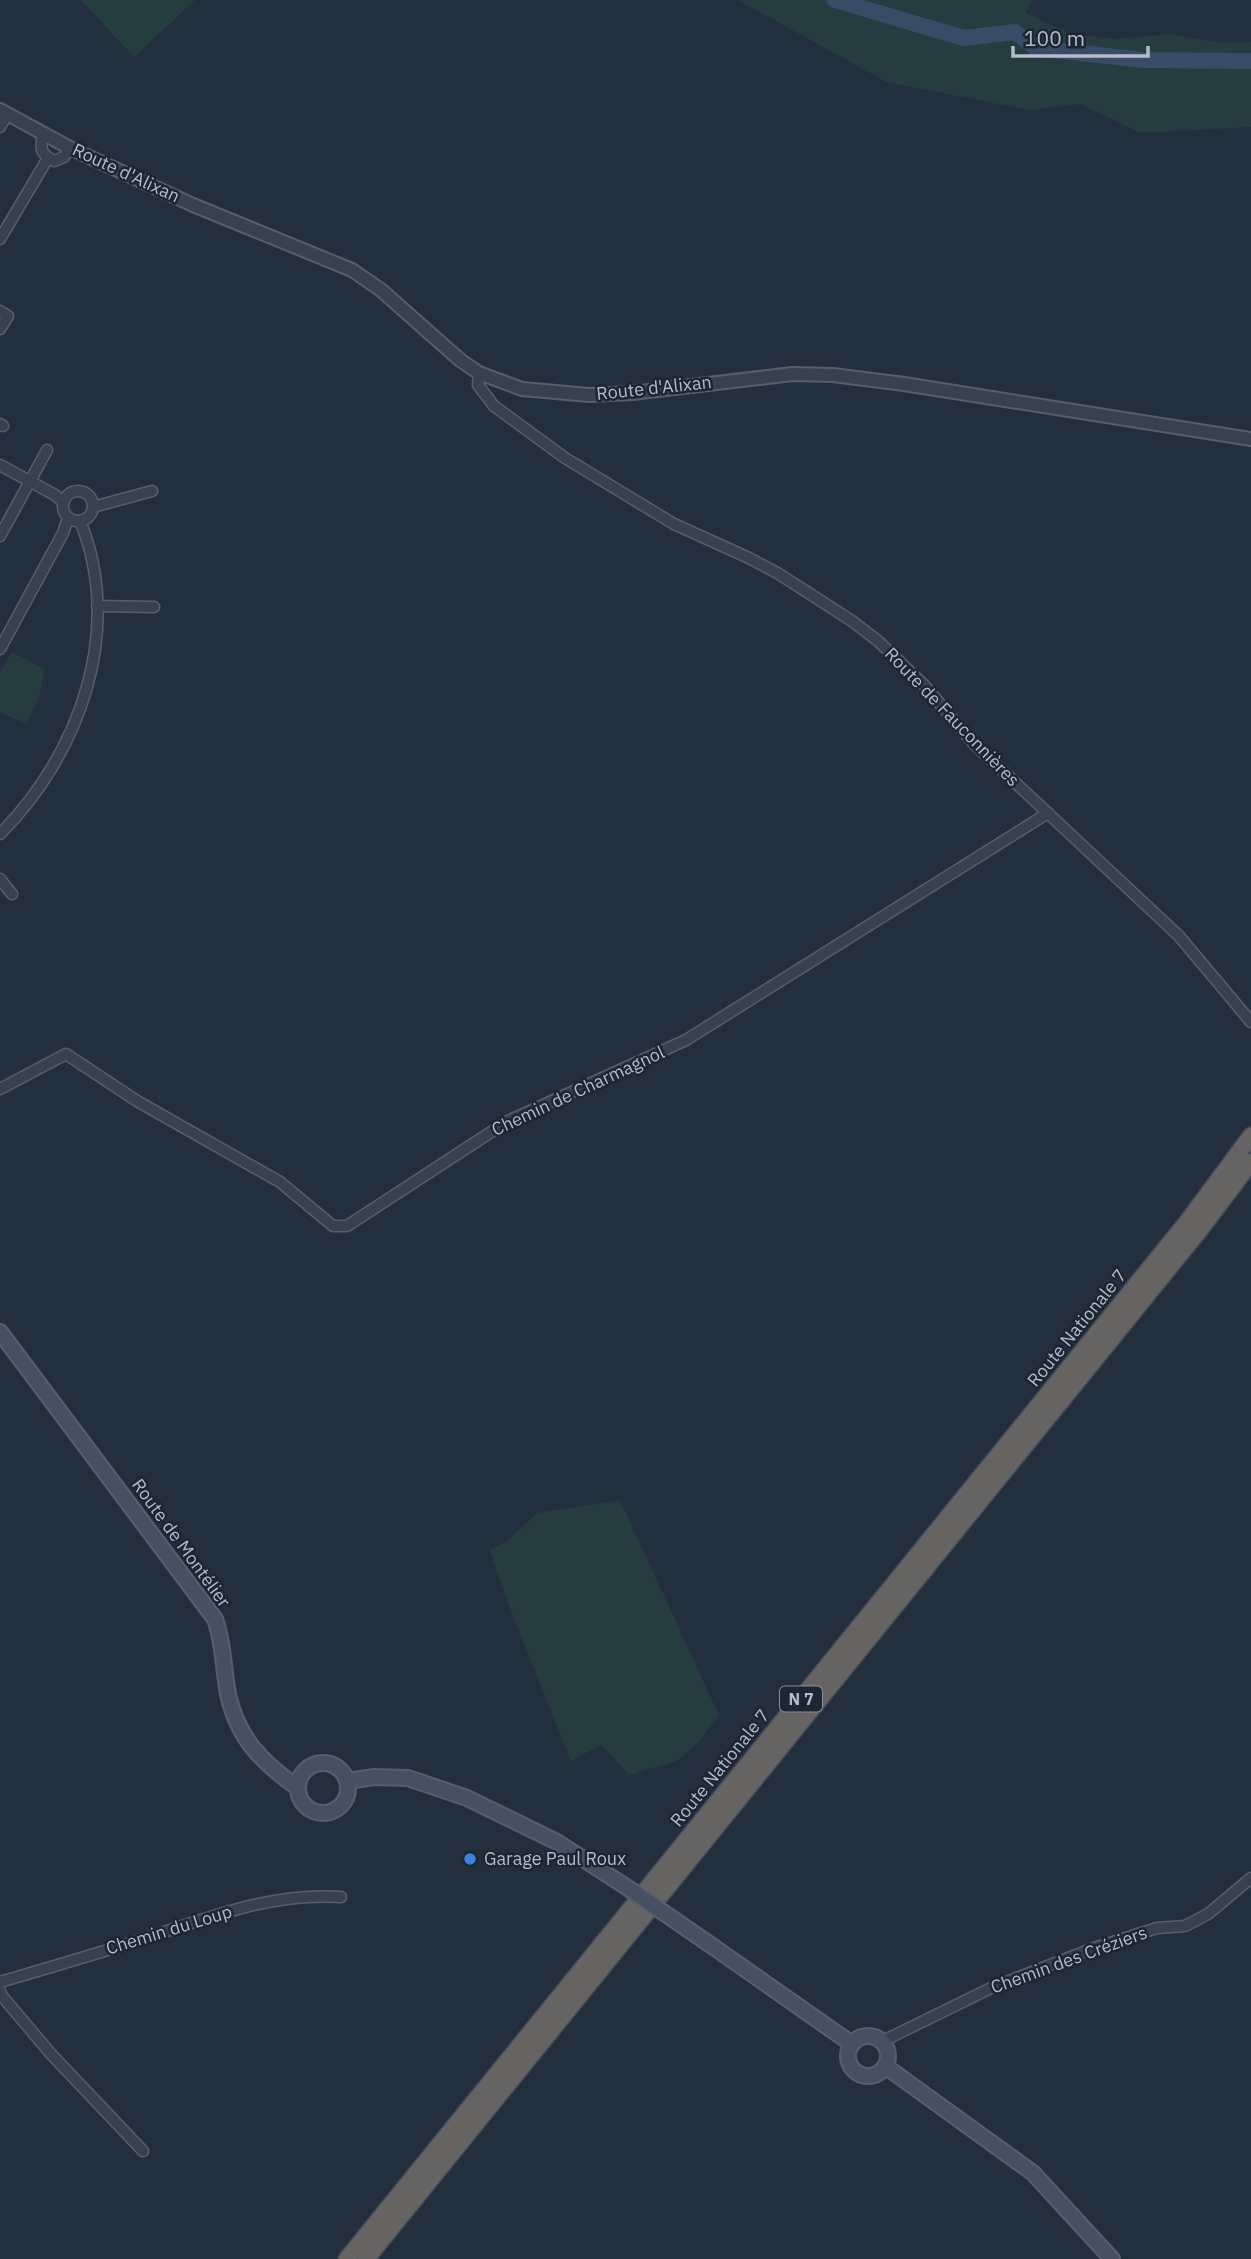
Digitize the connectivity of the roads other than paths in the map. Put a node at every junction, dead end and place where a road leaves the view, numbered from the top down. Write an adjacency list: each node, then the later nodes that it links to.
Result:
1 (4, 111): 2 (street); 3 (street, Route d'Alixan)
2 (0, 127)
3 (43, 134): 4 (street, Route d'Alixan); 5 (street)
4 (70, 148): 5 (street); 9 (street, Route d'Alixan)
5 (48, 159): 6 (street)
6 (0, 239)
7 (0, 311): 8 (street)
8 (0, 329)
9 (479, 373): 10 (street, Route d'Alixan); 23 (street, Route de Fauconnières)
10 (1251, 439)
11 (47, 450): 13 (street)
12 (0, 465): 13 (street)
13 (29, 480): 15 (street); 19 (street)
14 (152, 491): 16 (street)
15 (63, 502): 16 (street); 17 (street)
16 (93, 507): 18 (street)
17 (68, 518): 18 (street); 22 (street)
18 (80, 522): 20 (street)
19 (0, 536)
20 (97, 606): 21 (street); 24 (street)
21 (154, 607)
22 (0, 649)
23 (1048, 813): 27 (street, Route de Fauconnières); 28 (street, Chemin de Charmagnol)
24 (0, 834)
25 (0, 879): 26 (street)
26 (12, 894)
27 (1251, 1022)
28 (0, 1089)
29 (1251, 1136): 42 (highway, Route Nationale 7 / N 7)
30 (1251, 1161): 43 (highway, Route Nationale 7 / N 7)
31 (0, 1332): 33 (main road, Route de Montélier)
32 (347, 1781): 33 (main road); 33 (main road); 39 (main road, bridge)
33 (298, 1787)
34 (1251, 1878): 38 (street, Chemin des Créziers)
35 (341, 1897): 36 (street, Chemin du Loup)
36 (0, 1982)
37 (0, 1991): 41 (street)
38 (881, 2042): 39 (main road); 40 (main road)
39 (852, 2044): 40 (main road)
40 (885, 2066): 44 (main road)
41 (143, 2151)
42 (347, 2259)
43 (366, 2259)
44 (1112, 2259)

